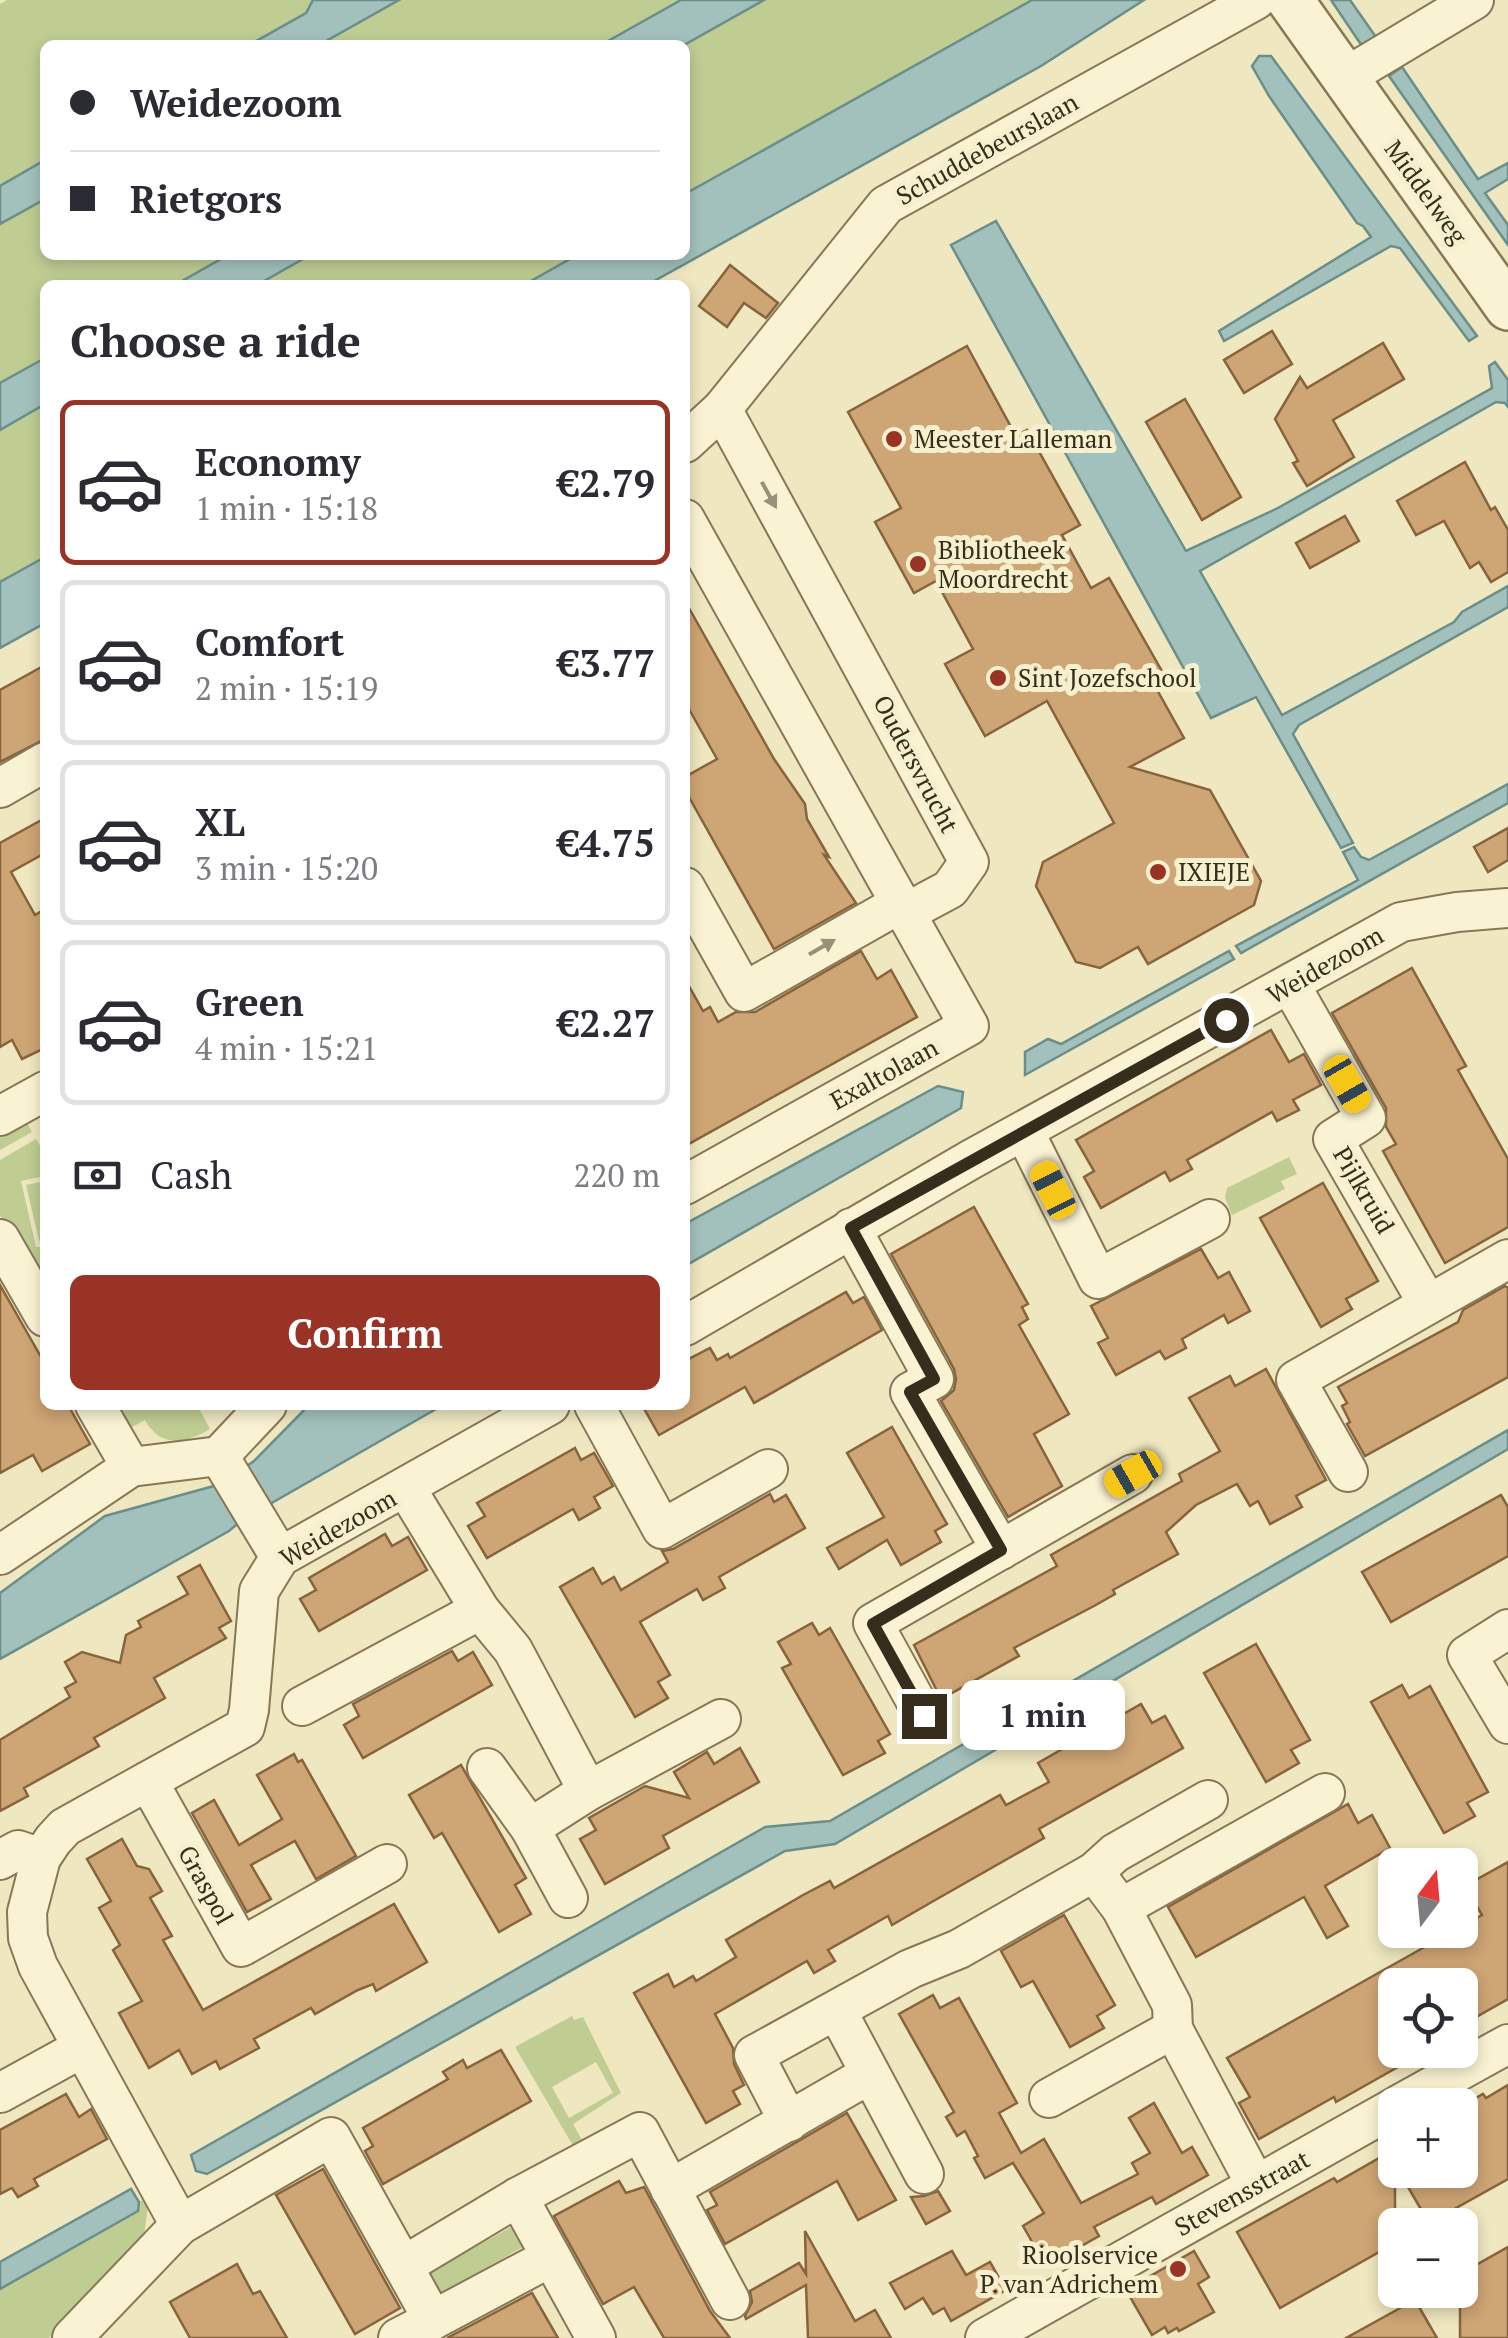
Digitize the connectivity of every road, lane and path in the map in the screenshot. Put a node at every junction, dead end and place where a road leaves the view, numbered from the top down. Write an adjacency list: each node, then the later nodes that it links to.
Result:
1 (1256, 0): 6 (street, Schuddebeurslaan)
2 (1290, 0): 4 (street, Middelweg)
3 (1474, 0): 4 (street)
4 (1344, 78): 5 (street, Middelweg)
5 (1508, 307)
6 (722, 409): 7 (street, Schuddebeurslaan); 12 (street, Oudersvrucht, one-way to 12)
7 (690, 438)
8 (690, 529): 12 (street)
9 (40, 765): 10 (street)
10 (0, 788)
11 (690, 896): 12 (street, Oudersvrucht, one-way to 12)
12 (904, 907): 18 (street, Exaltolaan)
13 (1508, 908): 14 (street, Weidezoom)
14 (1291, 986): 17 (street, Weidezoom); 23 (street, Pijlkruid)
15 (40, 1094): 16 (street)
16 (0, 1116)
17 (1024, 1131): 19 (street); 20 (street, Weidezoom)
18 (690, 1182)
19 (1210, 1220)
20 (851, 1228): 25 (street, Weidezoom); 36 (street)
21 (0, 1239): 24 (street)
22 (1508, 1259): 23 (street)
23 (1428, 1304): 33 (street)
24 (40, 1308)
25 (690, 1323)
26 (99, 1410): 31 (street)
27 (263, 1410): 30 (street)
28 (541, 1410): 35 (street, Weidezoom)
29 (597, 1410): 32 (street)
30 (223, 1464): 31 (street); 38 (street)
31 (131, 1467): 37 (street)
32 (768, 1469)
33 (1348, 1472)
34 (1133, 1474): 36 (street)
35 (406, 1488): 38 (street, Weidezoom); 39 (street)
36 (1001, 1550): 42 (street)
37 (0, 1555)
38 (280, 1557): 46 (street, Weidezoom)
39 (480, 1610): 41 (street); 47 (street)
40 (1508, 1630): 44 (street)
41 (302, 1706)
42 (924, 1716)
43 (721, 1719): 47 (street)
44 (1508, 1724)
45 (487, 1768): 50 (street)
46 (148, 1781): 51 (street, Weidezoom); 53 (street, Graspol)
47 (588, 1791): 50 (street)
48 (1325, 1794): 56 (street)
49 (1208, 1800): 54 (street)
50 (530, 1828): 55 (street)
51 (42, 1858): 52 (street); 71 (street, Weidezoom)
52 (0, 1860)
53 (387, 1864)
54 (1094, 1872): 56 (street); 57 (street)
55 (568, 1898)
56 (1121, 1908): 58 (street)
57 (837, 2011): 61 (street); 66 (street)
58 (1173, 2029): 64 (street); 68 (street)
59 (1508, 2044): 62 (street, Stevensstraat)
60 (71, 2054): 63 (street)
61 (870, 2074): 66 (street); 67 (street)
62 (1429, 2088)
63 (0, 2094)
64 (1049, 2098)
65 (1378, 2117): 68 (street, Stevensstraat)
66 (789, 2122): 69 (street)
67 (924, 2174)
68 (1256, 2185): 79 (street, Stevensstraat)
69 (670, 2188): 70 (street); 74 (street)
70 (518, 2197): 72 (street); 73 (street)
71 (180, 2225): 73 (street); 76 (street)
72 (551, 2257): 75 (street); 78 (street)
73 (403, 2266): 75 (street)
74 (730, 2300)
75 (432, 2320): 77 (street)
76 (72, 2338)
77 (398, 2338)
78 (596, 2338)
79 (986, 2338)

